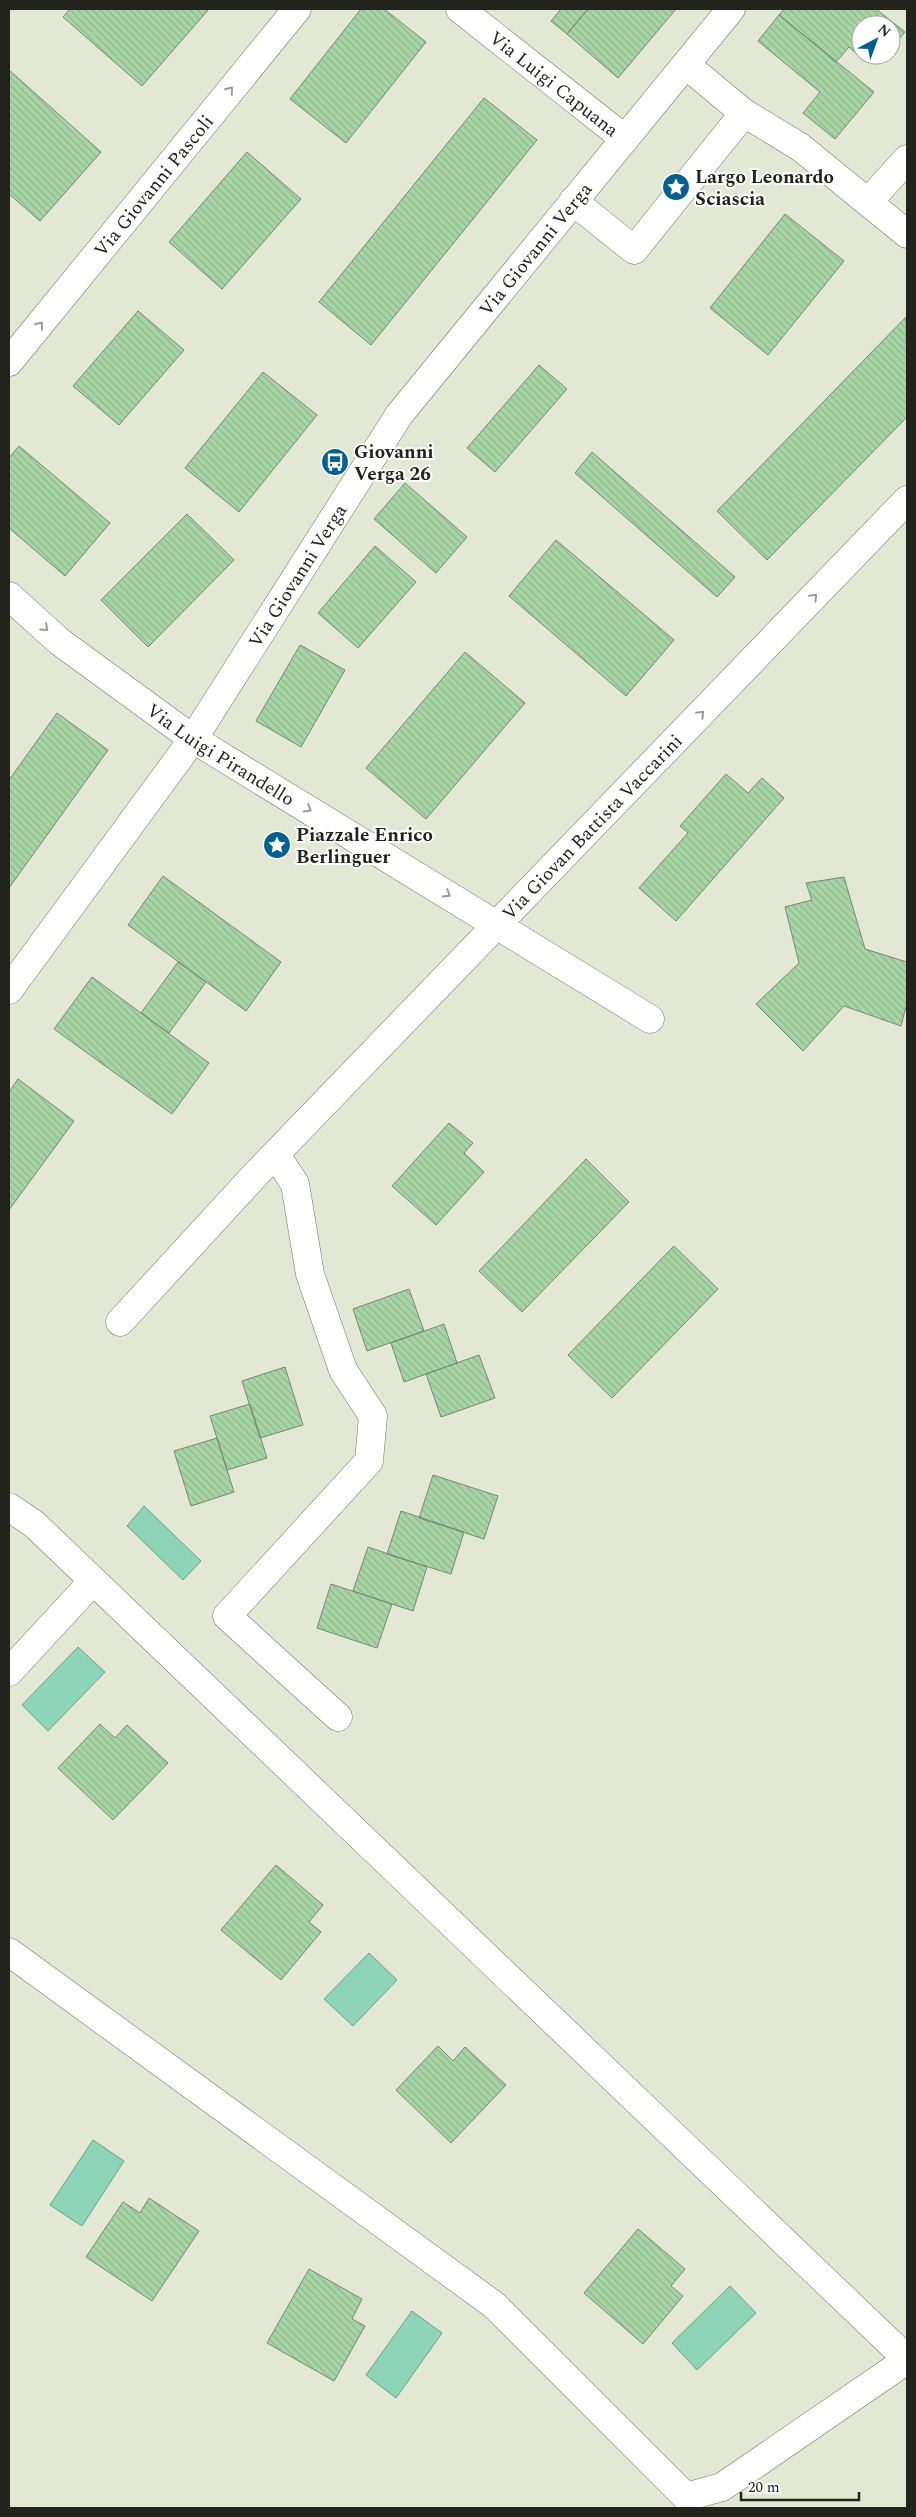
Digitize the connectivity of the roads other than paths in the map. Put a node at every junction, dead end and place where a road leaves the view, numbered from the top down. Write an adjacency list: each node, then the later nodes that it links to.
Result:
1 (296, 9): 11 (street, Via Giovanni Pascoli, one-way to 1)
2 (460, 9): 6 (street, Via Luigi Capuana)
3 (730, 9): 4 (street, Via Giovanni Verga)
4 (686, 65): 5 (street); 6 (street, Via Giovanni Verga)
5 (744, 113): 8 (street); 9 (street)
6 (626, 139): 8 (street, Via Giovanni Verga)
7 (907, 159): 9 (street)
8 (573, 201): 14 (street, Via Giovanni Verga)
9 (869, 201): 10 (street)
10 (907, 234)
11 (9, 362)
12 (907, 500): 15 (street, Via Giovan Battista Vaccarini, one-way to 12)
13 (9, 596): 14 (street, Via Luigi Pirandello, one-way to 14)
14 (193, 739): 15 (street, Via Luigi Pirandello, one-way to 15); 16 (street, Via Giovanni Verga)
15 (497, 925): 17 (street, Via Luigi Pirandello); 18 (street, Via Giovan Battista Vaccarini)
16 (9, 990)
17 (650, 1019)
18 (266, 1164): 19 (street, Via Giovan Battista Vaccarini); 23 (street)
19 (120, 1322)
20 (9, 1508): 21 (street)
21 (93, 1581): 22 (street); 25 (street)
22 (9, 1672)
23 (338, 1717)
24 (9, 1952): 25 (street)
25 (907, 2360)

